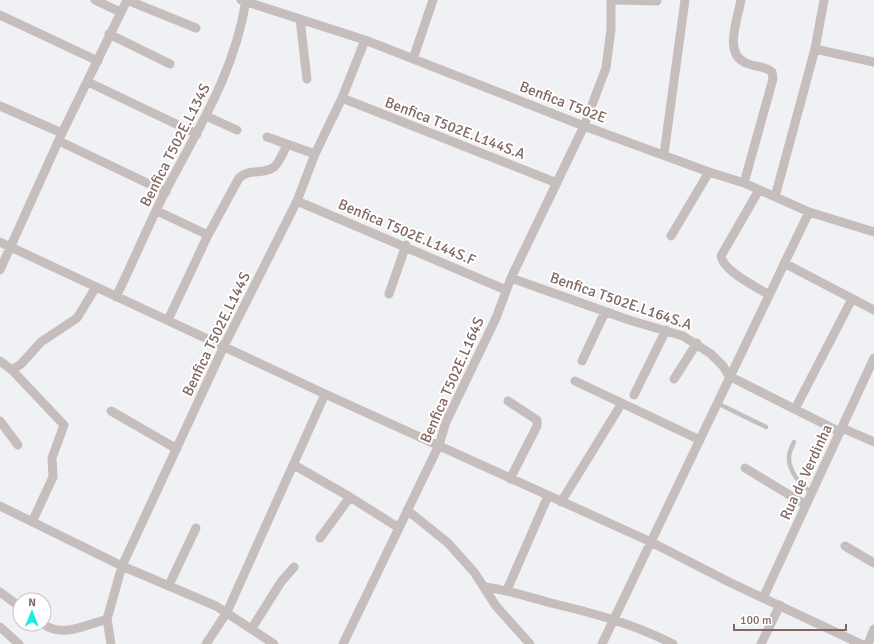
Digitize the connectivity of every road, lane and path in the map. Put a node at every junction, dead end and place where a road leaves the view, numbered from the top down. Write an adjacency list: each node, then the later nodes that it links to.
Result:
1 (95, 0): 11 (street)
2 (127, 0): 11 (street); 14 (street)
3 (433, 0): 18 (street)
4 (611, 0): 27 (street, Benfica T502E.L164S)
5 (616, 0): 10 (street)
6 (685, 0): 34 (street)
7 (741, 0): 37 (street)
8 (824, 0): 17 (street)
9 (244, 1): 13 (street, Benfica T502E); 26 (street, Benfica T502E.L134S)
10 (657, 1)
11 (120, 12): 15 (street)
12 (0, 15): 19 (street)
13 (300, 19): 16 (street, Benfica T502E); 22 (street)
14 (196, 28)
15 (109, 34): 19 (street); 21 (street)
16 (365, 40): 18 (street, Benfica T502E); 24 (street, Benfica T502E.L144S)
17 (815, 49): 20 (street); 40 (street)
18 (413, 59): 27 (street, Benfica T502E)
19 (98, 61): 23 (street)
20 (874, 62)
21 (170, 64)
22 (307, 79)
23 (88, 82): 29 (street); 30 (street)
24 (342, 98): 33 (street, Benfica T502E.L144S); 36 (street, Benfica T502E.L144S.A)
25 (0, 106): 30 (street)
26 (206, 116): 28 (street); 29 (street, Benfica T502E.L134S)
27 (584, 126): 34 (street, Benfica T502E); 36 (street, Benfica T502E.L164S)
28 (237, 130)
29 (197, 134): 39 (street, Benfica T502E.L134S)
30 (61, 137): 39 (street); 49 (street)
31 (267, 137): 32 (street)
32 (287, 145): 33 (street); 45 (street)
33 (315, 154): 41 (street, Benfica T502E.L144S)
34 (664, 154): 35 (street, Benfica T502E)
35 (709, 172): 37 (street, Benfica T502E); 46 (street)
36 (557, 183): 52 (street, Benfica T502E.L164S)
37 (744, 183): 38 (street, Benfica T502E)
38 (759, 190): 40 (street, Benfica T502E); 56 (street)
39 (166, 192): 42 (street, Benfica T502E.L134S)
40 (775, 197): 43 (street, Benfica T502E)
41 (297, 201): 48 (street, Benfica T502E.L144S.F); 64 (street, Benfica T502E.L144S)
42 (157, 211): 45 (street); 57 (street, Benfica T502E.L134S)
43 (809, 212): 44 (street, Benfica T502E); 50 (street)
44 (874, 231)
45 (208, 235): 61 (street)
46 (671, 236)
47 (0, 242): 49 (street)
48 (406, 246): 54 (street, Benfica T502E.L144S.F); 55 (street)
49 (11, 247): 51 (street); 53 (street)
50 (784, 263): 56 (street); 58 (street)
51 (0, 270)
52 (510, 278): 54 (street, Benfica T502E.L164S); 60 (street, Benfica T502E.L164S.A)
53 (96, 288): 57 (street); 68 (street)
54 (506, 290): 86 (street, Benfica T502E.L164S)
55 (389, 294)
56 (769, 295): 69 (street)
57 (116, 297): 61 (street)
58 (852, 299): 59 (street); 77 (street)
59 (874, 310)
60 (605, 312): 62 (street, Benfica T502E.L164S.A); 67 (street)
61 (168, 320): 64 (street)
62 (666, 330): 63 (street, Benfica T502E.L164S.A); 73 (street)
63 (697, 343): 69 (street, Benfica T502E.L164S.A); 70 (street)
64 (224, 346): 72 (street); 87 (street, Benfica T502E.L144S)
65 (874, 358): 81 (street, Rua de Verdinha)
66 (0, 361): 68 (street)
67 (582, 361)
68 (12, 370): 98 (street)
69 (729, 376): 76 (street); 77 (street, Benfica T502E.L164S.A)
70 (674, 378)
71 (575, 381): 75 (street)
72 (326, 394): 86 (street); 88 (street)
73 (634, 395)
74 (508, 401): 90 (street)
75 (622, 403): 82 (street); 94 (street)
76 (717, 403): 80 (lane); 82 (street)
77 (795, 409): 81 (street, Benfica T502E.L164S.A)
78 (111, 411): 87 (street)
79 (0, 421): 85 (street)
80 (766, 427)
81 (841, 430): 84 (street, Benfica T502E.L164S.A); 91 (street, Rua de Verdinha)
82 (700, 440): 102 (street)
83 (794, 442): 91 (lane)
84 (874, 442)
85 (18, 445)
86 (438, 445): 90 (street); 97 (street, Benfica T502E.L164S)
87 (177, 449): 105 (street, Benfica T502E.L144S)
88 (294, 465): 93 (street); 114 (street)
89 (746, 468): 95 (street)
90 (510, 478): 92 (street)
91 (812, 492): 95 (street, Rua de Verdinha)
92 (548, 496): 94 (street); 109 (street)
93 (350, 497): 100 (street); 101 (street)
94 (561, 502): 102 (street)
95 (806, 504): 111 (street, Rua de Verdinha)
96 (1, 510): 98 (street)
97 (407, 510): 100 (street, Benfica T502E.L164S); 108 (street)
98 (32, 522): 105 (street)
99 (196, 528): 107 (street)
100 (399, 528): 126 (street, Benfica T502E.L164S)
101 (320, 538)
102 (651, 542): 111 (street); 116 (street)
103 (845, 546): 104 (street)
104 (874, 563)
105 (122, 566): 107 (street); 115 (street, Benfica T502E.L144S)
106 (294, 567): 118 (street)
107 (169, 586): 114 (street)
108 (485, 587): 109 (street); 127 (street)
109 (507, 590): 116 (street)
110 (0, 592): 112 (street)
111 (763, 598): 113 (street)
112 (12, 601)
113 (780, 605): 130 (street); 131 (street)
114 (226, 612): 118 (street); 124 (street)
115 (108, 619): 119 (street); 121 (street, Benfica T502E.L144S)
116 (613, 619): 122 (street); 128 (street)
117 (0, 627): 123 (street)
118 (252, 628): 125 (street)
119 (52, 629)
120 (874, 629): 132 (street)
121 (109, 642)
122 (662, 642): 129 (street)
123 (19, 644)
124 (206, 644)
125 (274, 644)
126 (343, 644)
127 (530, 644)
128 (602, 644)
129 (673, 644)
130 (761, 644)
131 (861, 644)
132 (868, 644)

